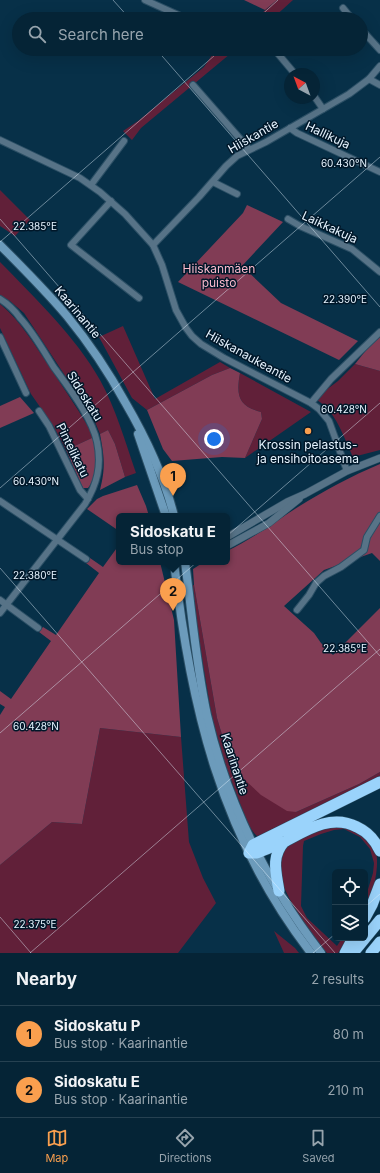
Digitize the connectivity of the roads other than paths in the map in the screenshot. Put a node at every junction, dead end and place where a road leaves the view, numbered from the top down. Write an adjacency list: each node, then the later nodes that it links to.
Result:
1 (145, 0): 3 (street)
2 (342, 8): 4 (street)
3 (172, 12)
4 (346, 12)
5 (368, 37): 6 (street)
6 (380, 50)
7 (280, 56): 9 (street)
8 (380, 66): 10 (street, Hiiskantie)
9 (290, 68)
10 (369, 79): 11 (street); 14 (street, Hiiskantie)
11 (380, 85)
12 (193, 86): 18 (street)
13 (320, 104): 14 (street)
14 (323, 109): 15 (street, Hiiskantie)
15 (290, 128): 18 (street, Hiiskantie); 19 (street, Hallikuja)
16 (0, 140): 21 (street, Hiiskanaukeantie)
17 (124, 141): 21 (street)
18 (249, 149): 20 (street, Hiiskantie)
19 (380, 172)
20 (213, 182): 22 (street); 26 (street, Hiiskantie)
21 (91, 185): 23 (street, Hiiskanaukeantie)
22 (237, 194)
23 (111, 201): 26 (street, Hiiskanaukeantie); 28 (street)
24 (288, 219): 27 (street, Laikkakuja)
25 (0, 245): 33 (main road, Kaarinantie)
26 (153, 245): 34 (street, Hiiskanaukeantie)
27 (380, 272)
28 (139, 298)
29 (0, 299): 39 (street, Sidoskatu)
30 (380, 332): 34 (street)
31 (0, 337): 32 (street)
32 (26, 393)
33 (126, 403): 41 (main road, Kaarinantie); 42 (main road, Kaarinantie)
34 (311, 403): 37 (street, Hiiskanaukeantie)
35 (39, 411): 39 (street, Pintelikatu)
36 (380, 458): 37 (street)
37 (347, 471): 38 (street)
38 (305, 494): 44 (street); 46 (street)
39 (88, 499): 45 (street, Sidoskatu)
40 (0, 500): 45 (street)
41 (165, 513)
42 (173, 513)
43 (380, 516): 52 (street)
44 (230, 536)
45 (58, 540): 47 (street); 51 (street, Sidoskatu)
46 (230, 544)
47 (86, 559)
48 (174, 565): 57 (main road, Kaarinantie)
49 (184, 565): 57 (main road, Kaarinantie)
50 (0, 600): 51 (street)
51 (6, 605): 53 (street, Sidoskatu); 54 (street)
52 (297, 610)
53 (0, 613)
54 (38, 628)
55 (380, 782): 57 (highway)
56 (285, 841): 57 (highway); 58 (highway); 60 (highway)
57 (253, 850): 60 (main road, Kaarinantie); 66 (main road, Kaarinantie)
58 (380, 851)
59 (380, 884): 61 (highway)
60 (279, 891): 65 (main road, Kaarinantie)
61 (368, 912)
62 (380, 920): 68 (highway)
63 (351, 941): 67 (highway)
64 (380, 942): 69 (highway)
65 (321, 952)
66 (311, 953)
67 (345, 953)
68 (353, 953)
69 (371, 953)

